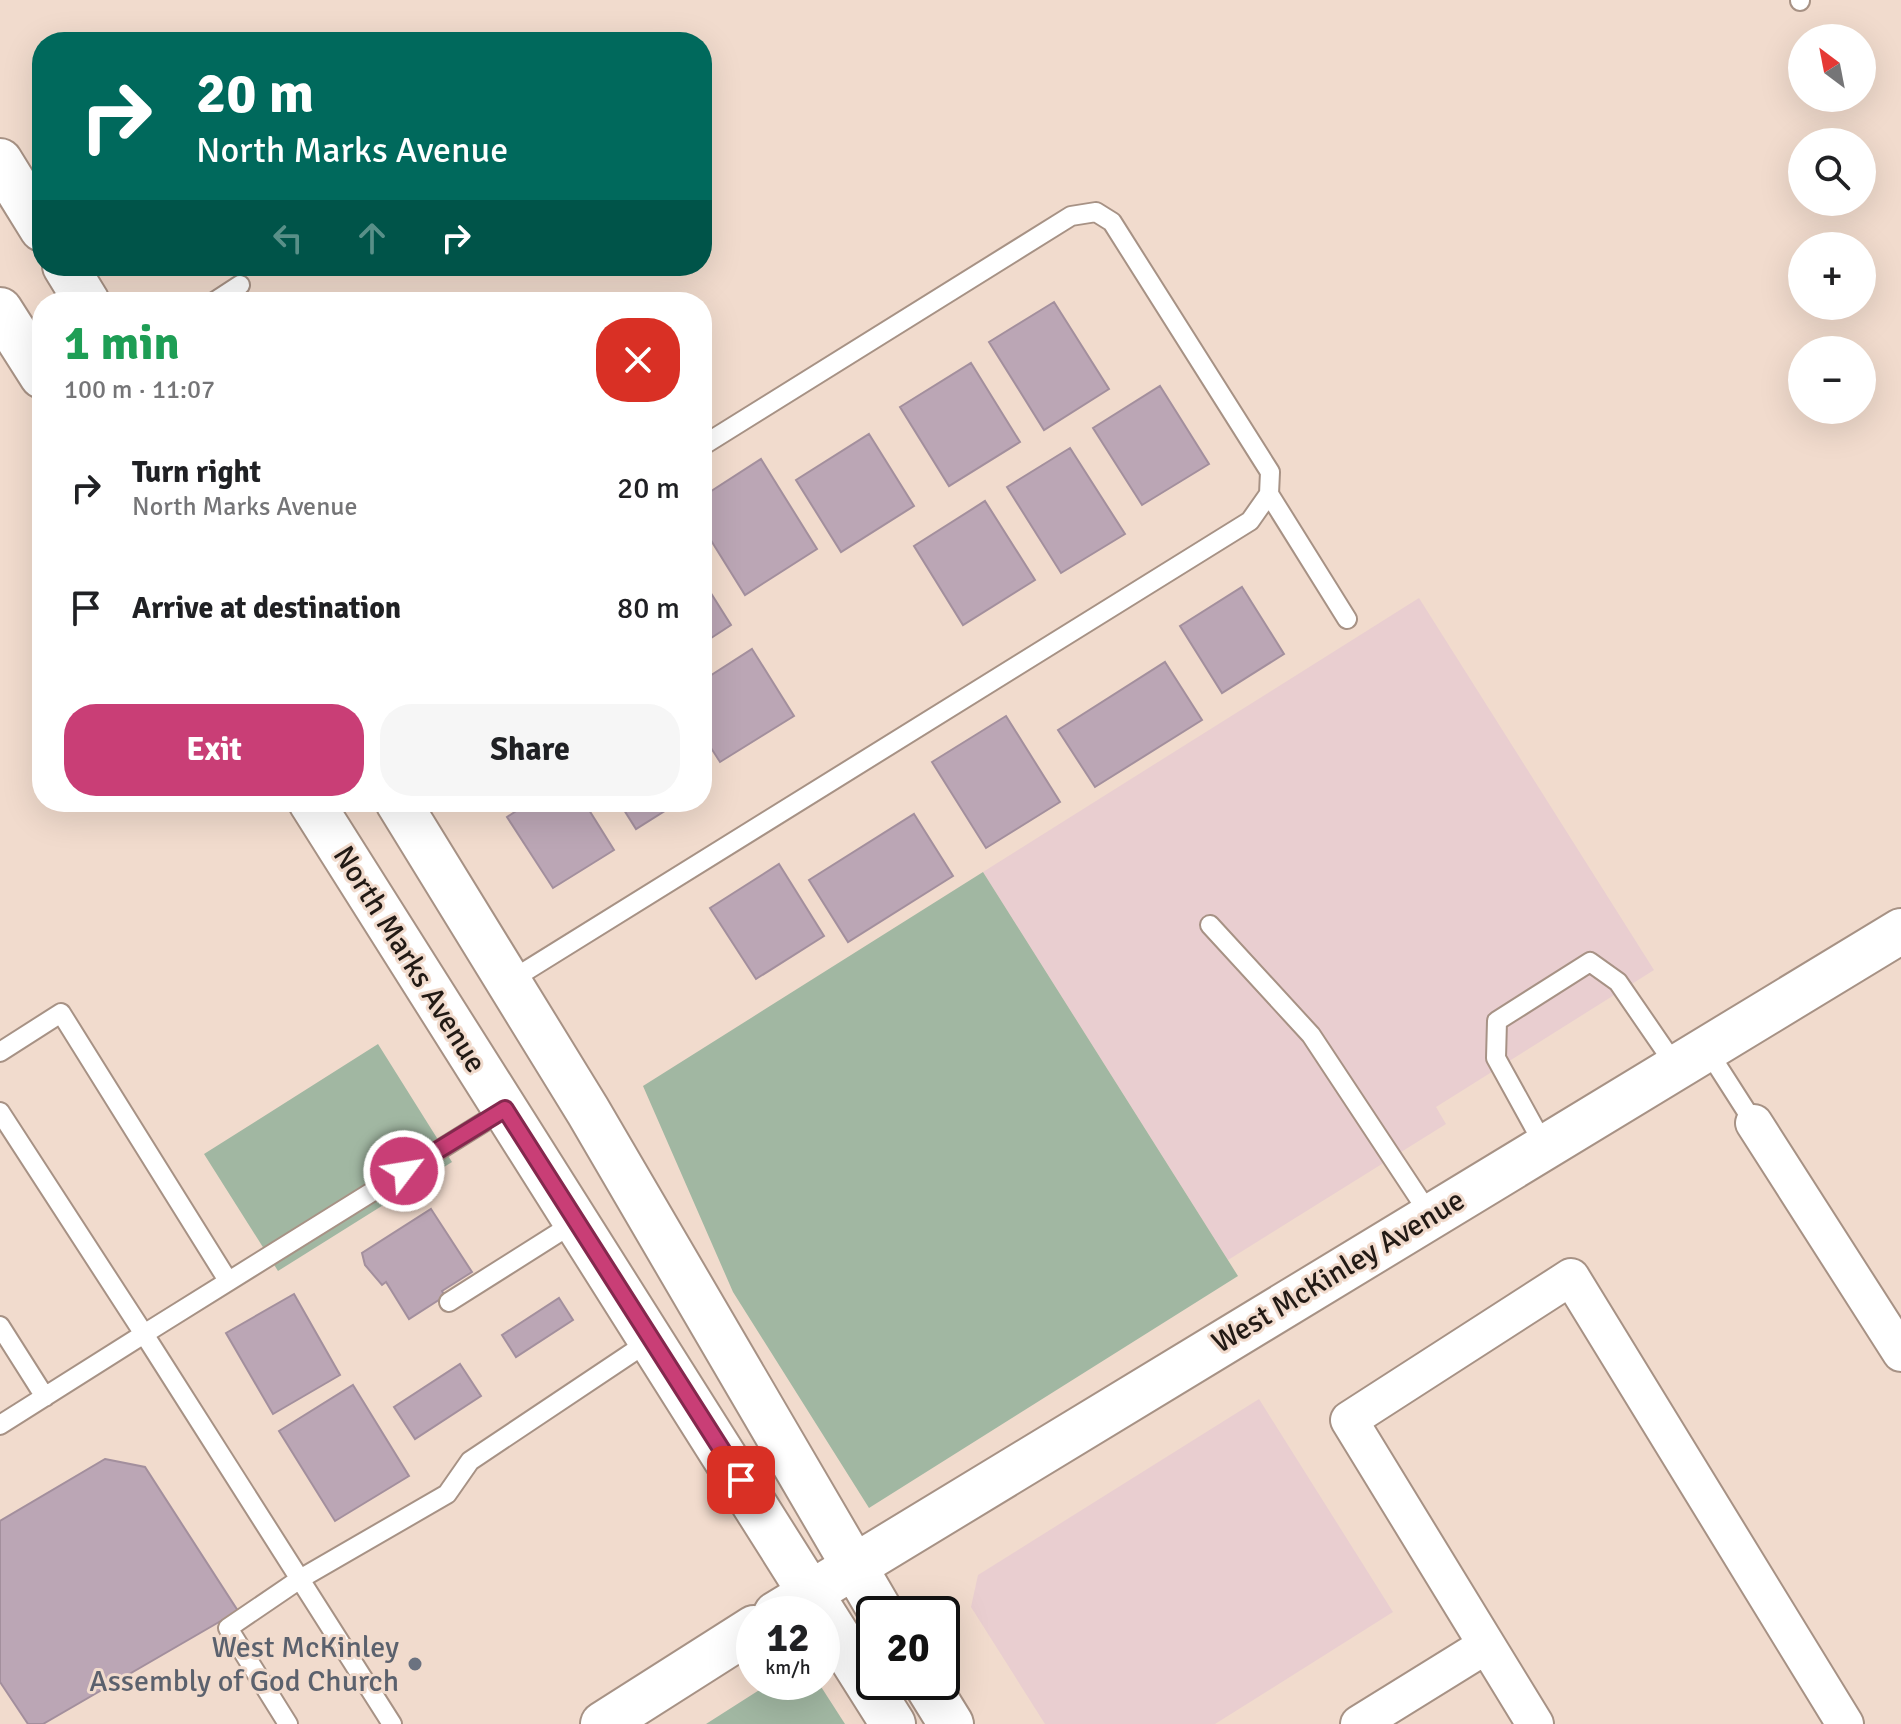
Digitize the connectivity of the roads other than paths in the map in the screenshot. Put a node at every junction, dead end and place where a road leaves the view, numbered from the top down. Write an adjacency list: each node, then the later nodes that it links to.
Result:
1 (0, 161): 2 (main road)
2 (32, 213)
3 (240, 285): 4 (lane)
4 (229, 292)
5 (0, 310): 6 (main road)
6 (32, 360)
7 (712, 440): 8 (lane)
8 (1269, 494): 9 (lane); 14 (lane)
9 (1347, 619)
10 (317, 812): 17 (main road, North Marks Avenue)
11 (404, 812): 14 (main road)
12 (1210, 925): 21 (lane)
13 (1901, 931): 16 (main road, West McKinley Avenue)
14 (508, 982): 31 (main road)
15 (0, 1052): 23 (lane)
16 (1690, 1056): 19 (lane); 20 (main road, West McKinley Avenue); 20 (lane)
17 (505, 1109): 22 (main road, North Marks Avenue); 23 (lane)
18 (0, 1112): 26 (lane)
19 (1754, 1123): 28 (street)
20 (1544, 1145): 21 (main road, West McKinley Avenue)
21 (1430, 1215): 31 (main road, West McKinley Avenue)
22 (577, 1221): 24 (lane); 27 (main road, North Marks Avenue)
23 (227, 1279): 26 (lane)
24 (449, 1302)
25 (0, 1326): 29 (lane)
26 (144, 1334): 29 (lane); 32 (lane)
27 (652, 1340): 32 (lane); 33 (main road, North Marks Avenue)
28 (1901, 1353)
29 (45, 1397): 30 (lane)
30 (0, 1425)
31 (852, 1566): 34 (main road, West McKinley Avenue); 35 (main road)
32 (300, 1579): 40 (lane); 41 (lane)
33 (789, 1596)
34 (804, 1596)
35 (871, 1596)
36 (736, 1639): 42 (main road)
37 (1485, 1646): 45 (street); 46 (street); 47 (street)
38 (840, 1660): 43 (main road, North Marks Avenue)
39 (936, 1700): 44 (main road)
40 (288, 1724)
41 (392, 1724)
42 (603, 1724)
43 (893, 1724)
44 (951, 1724)
45 (1359, 1724)
46 (1535, 1724)
47 (1845, 1724)

